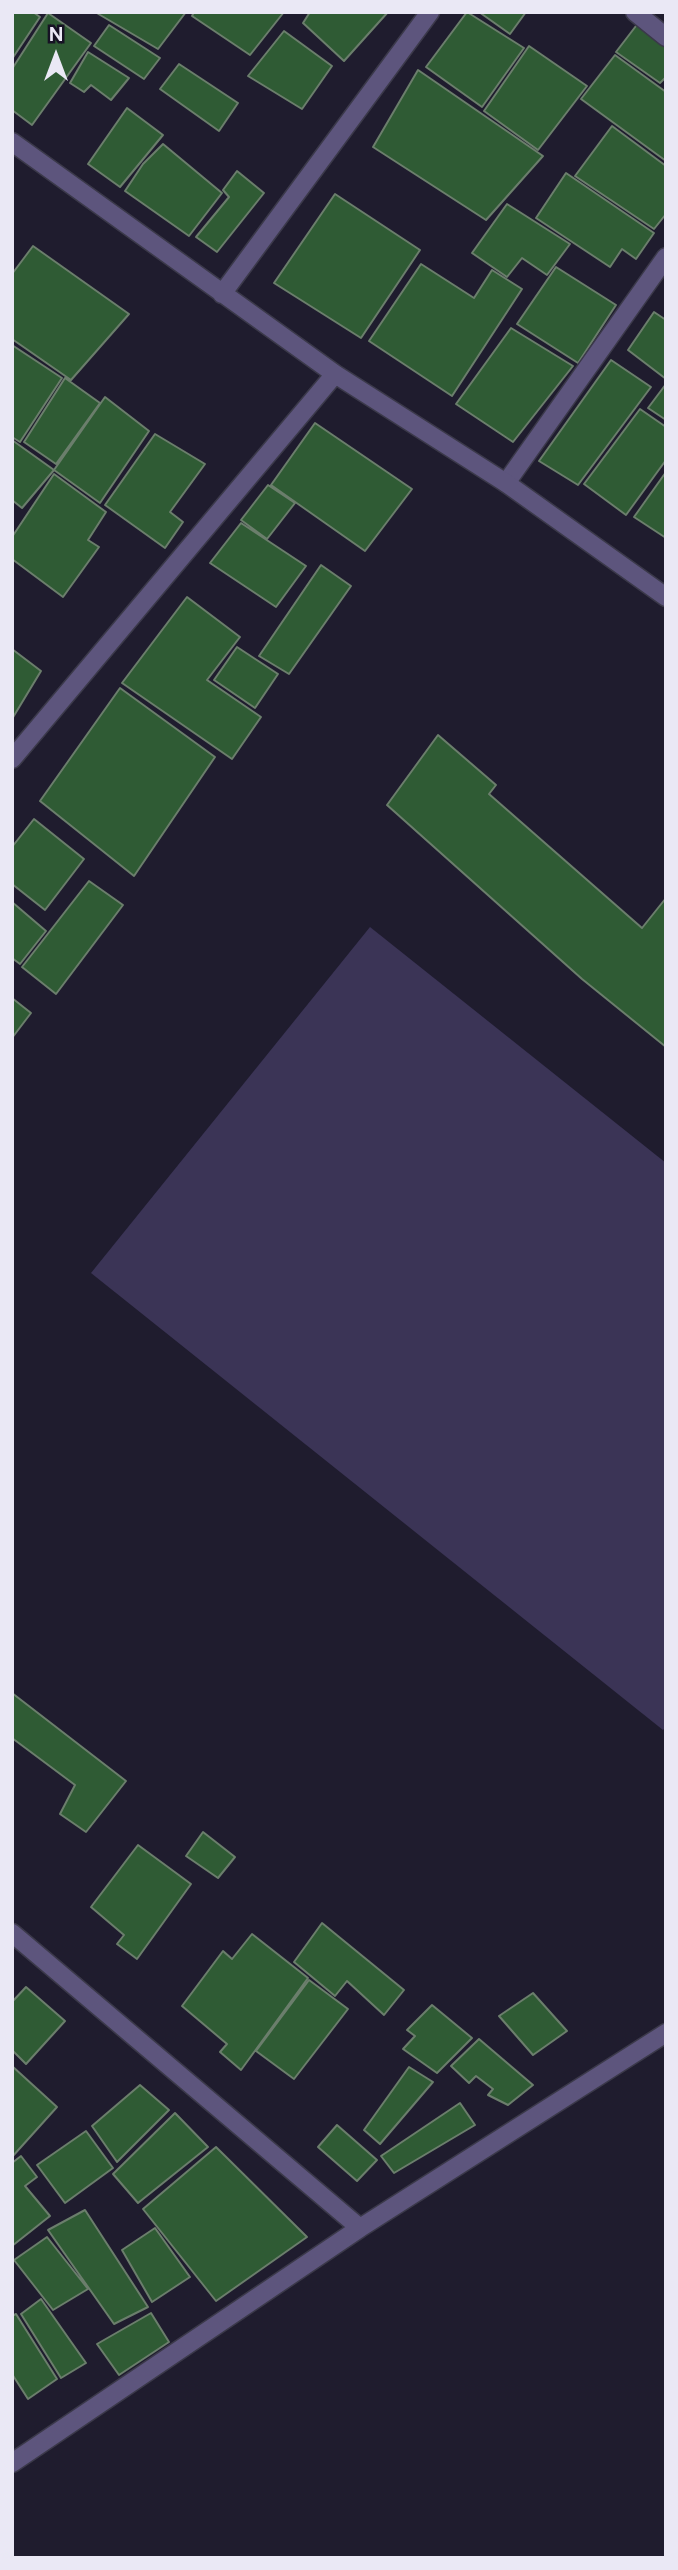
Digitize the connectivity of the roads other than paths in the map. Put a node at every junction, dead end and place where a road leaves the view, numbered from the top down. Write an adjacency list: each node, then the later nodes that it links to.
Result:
1 (430, 12): 6 (street)
2 (635, 12): 3 (street)
3 (666, 37)
4 (12, 142): 6 (street)
5 (666, 257): 8 (street)
6 (222, 294): 7 (street)
7 (335, 374): 8 (street); 10 (street)
8 (506, 483): 9 (street)
9 (666, 597)
10 (12, 759)
11 (12, 1933): 13 (street)
12 (666, 2033): 13 (street)
13 (360, 2228): 14 (street)
14 (12, 2463)

